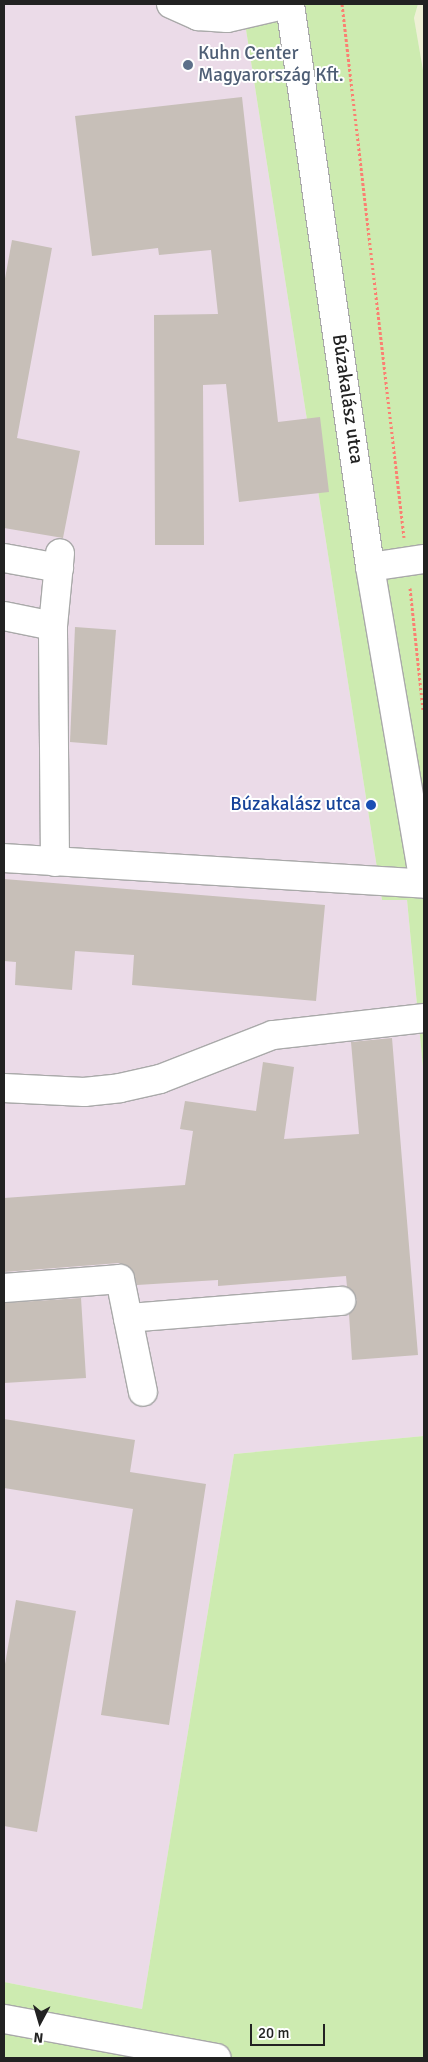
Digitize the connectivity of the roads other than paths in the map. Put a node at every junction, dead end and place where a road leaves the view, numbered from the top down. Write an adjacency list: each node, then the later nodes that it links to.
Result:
1 (171, 4): 2 (street)
2 (289, 4): 5 (street, Búzakalász utca)
3 (4, 558): 7 (street)
4 (415, 560): 5 (street)
5 (370, 567): 8 (street, Búzakalász utca)
6 (4, 616): 7 (street)
7 (53, 626): 10 (street)
8 (419, 814): 11 (street, Búzakalász utca)
9 (4, 858): 10 (street)
10 (55, 862): 11 (street)
11 (424, 883)
12 (424, 1018): 13 (street)
13 (4, 1088)
14 (4, 1288): 16 (street)
15 (341, 1301): 16 (street)
16 (128, 1318): 17 (street)
17 (143, 1392)
18 (4, 2019): 19 (street)
19 (216, 2058)

